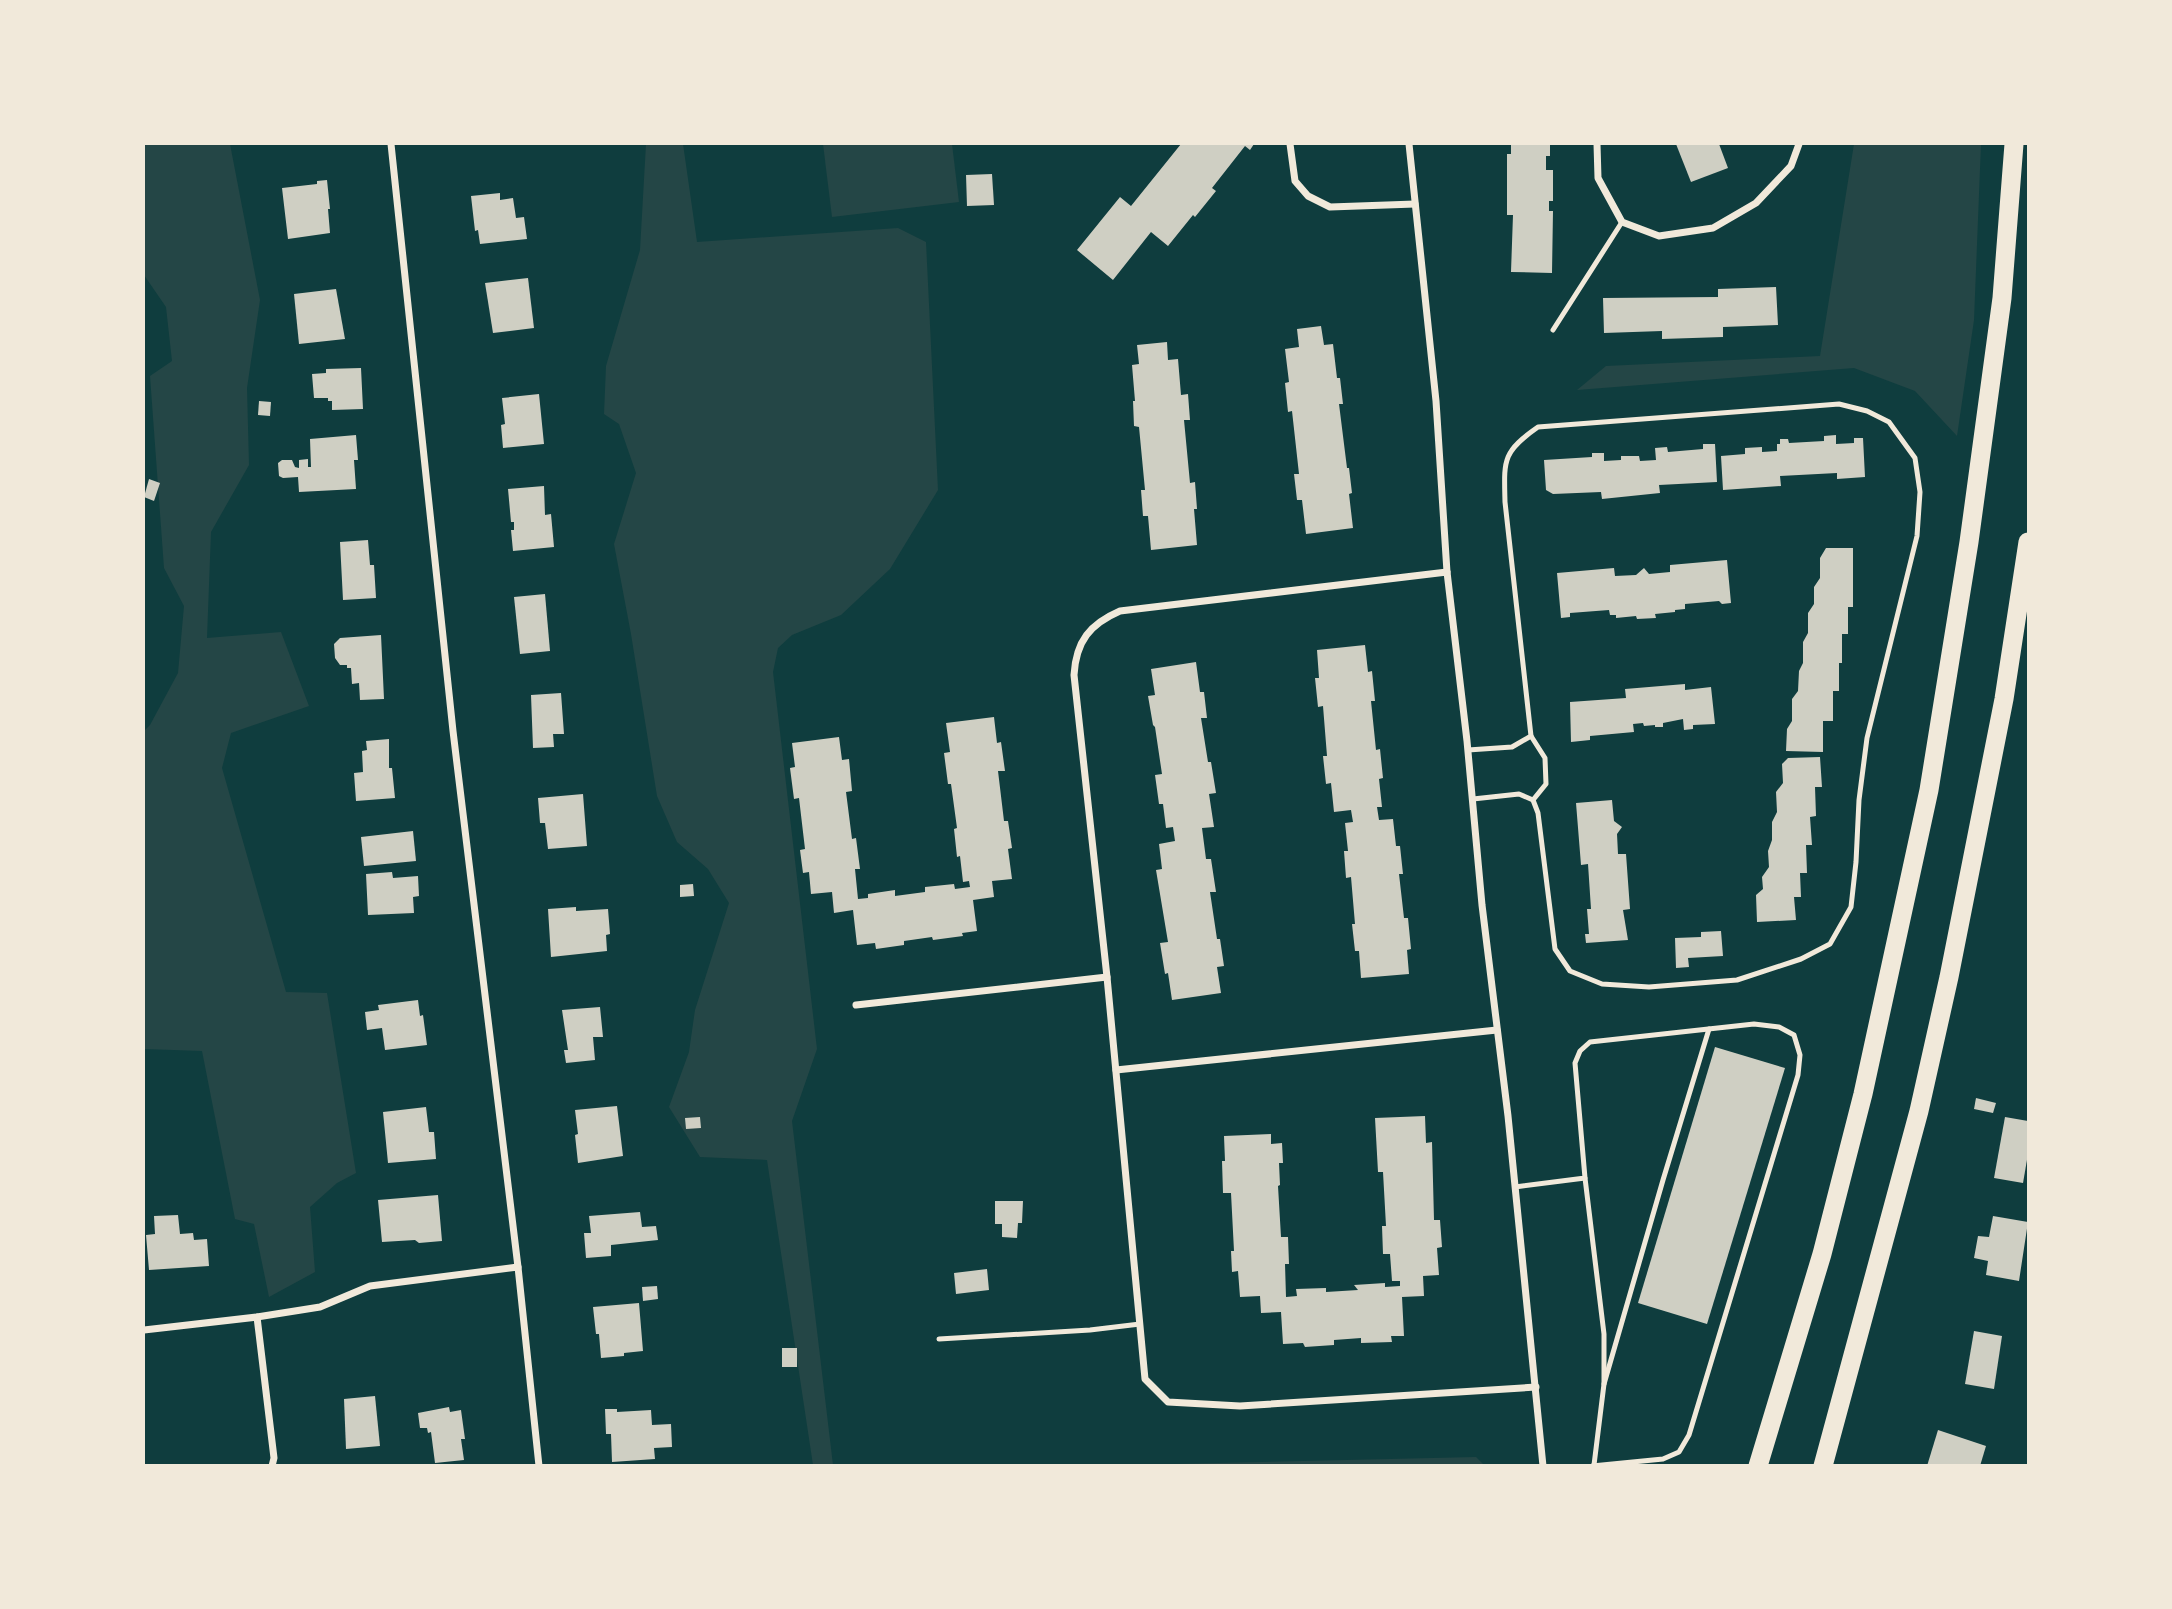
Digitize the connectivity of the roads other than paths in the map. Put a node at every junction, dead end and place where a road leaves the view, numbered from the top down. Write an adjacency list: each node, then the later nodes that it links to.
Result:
1 (391, 144): 23 (street)
2 (1290, 144): 7 (street)
3 (1409, 144): 7 (street)
4 (1597, 144): 8 (street)
5 (1799, 144): 8 (street)
6 (2014, 144): 34 (highway)
7 (1415, 204): 11 (street)
8 (1622, 222): 9 (lane)
9 (1553, 330)
10 (2028, 542): 35 (highway)
11 (1447, 572): 13 (street); 16 (street)
12 (1531, 736): 13 (lane); 15 (lane); 15 (lane)
13 (1468, 750): 14 (street)
14 (1473, 799): 15 (lane); 19 (street)
15 (1532, 800)
16 (1107, 977): 17 (street); 20 (street)
17 (856, 1005)
18 (1709, 1029): 21 (lane); 28 (lane); 33 (lane)
19 (1497, 1030): 20 (street); 22 (street)
20 (1116, 1070): 25 (street)
21 (1585, 1178): 22 (lane); 28 (lane)
22 (1515, 1187): 29 (street)
23 (518, 1267): 24 (street); 31 (street)
24 (257, 1317): 26 (street); 30 (street)
25 (1140, 1324): 27 (lane); 29 (street)
26 (144, 1330)
27 (939, 1339)
28 (1604, 1384): 33 (lane)
29 (1536, 1387): 32 (street)
30 (272, 1465)
31 (539, 1465)
32 (1543, 1465)
33 (1593, 1465)
34 (1758, 1465)
35 (1823, 1465)

